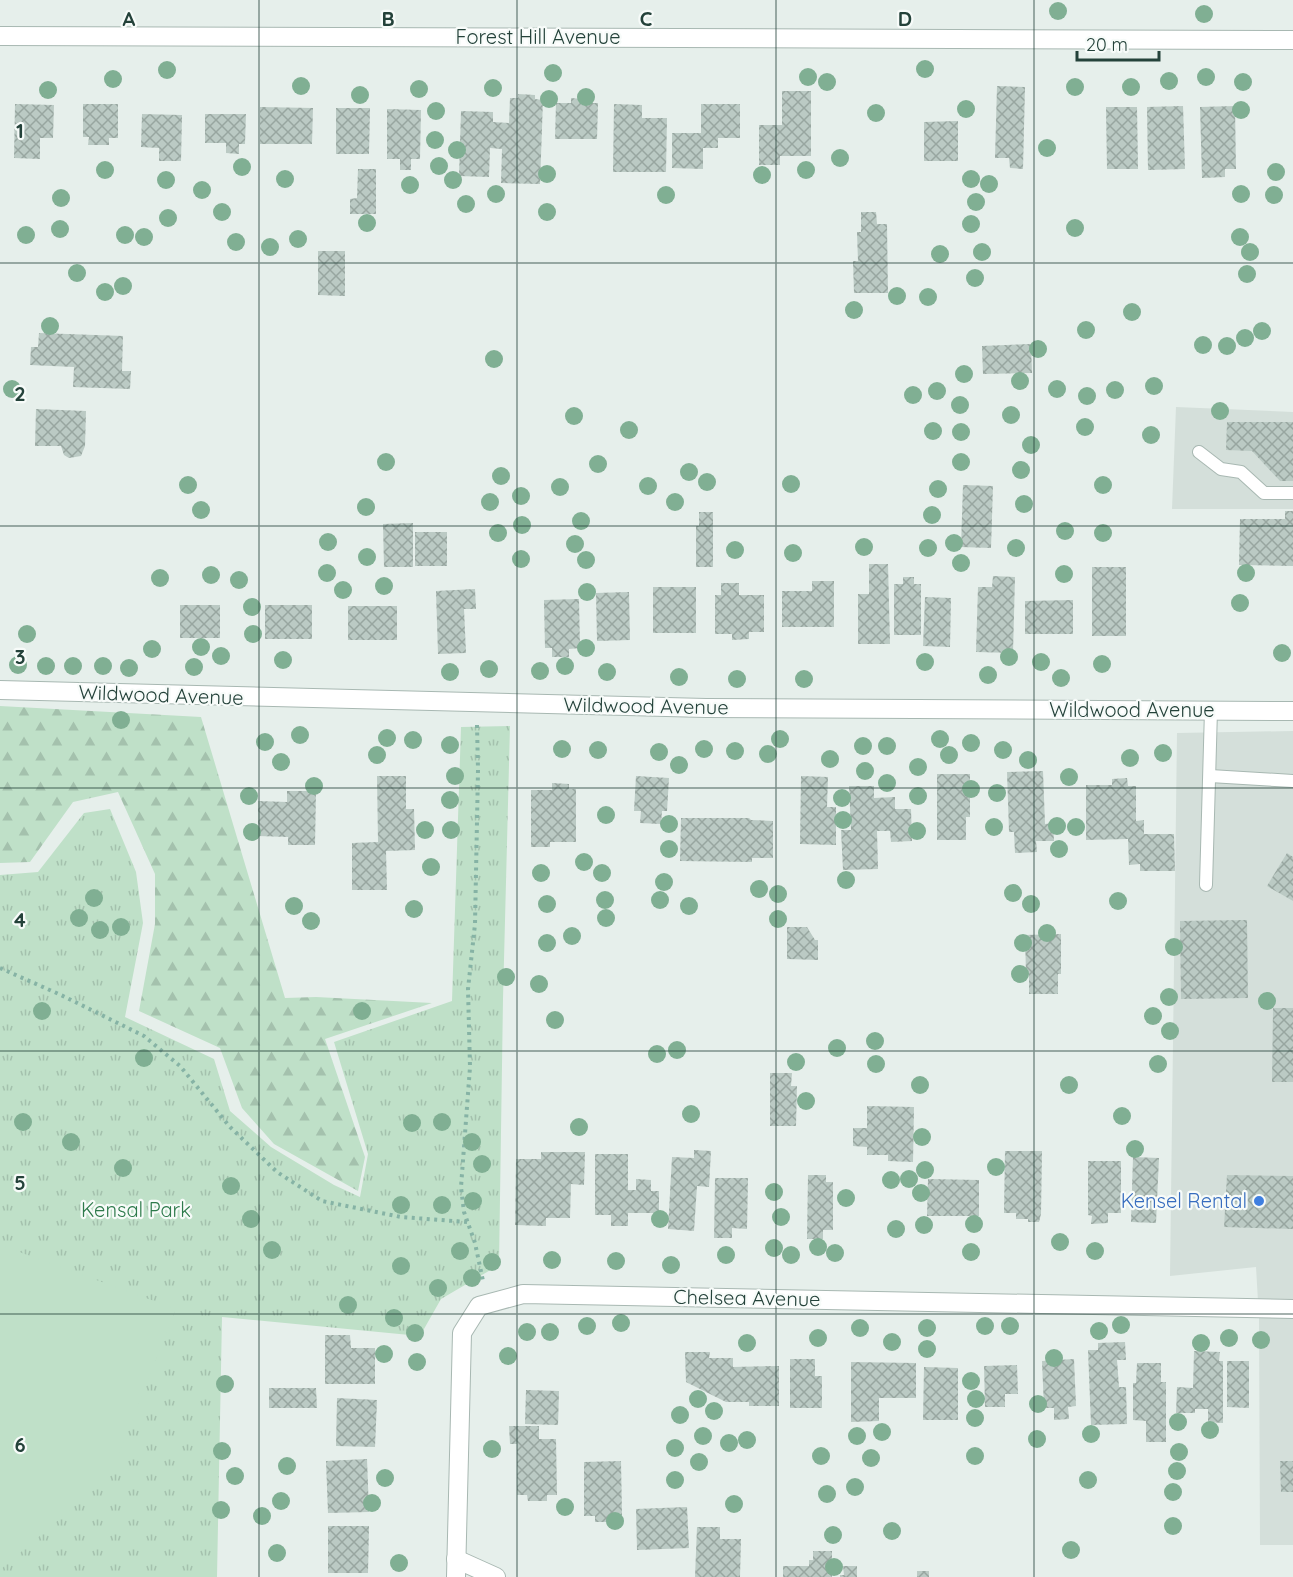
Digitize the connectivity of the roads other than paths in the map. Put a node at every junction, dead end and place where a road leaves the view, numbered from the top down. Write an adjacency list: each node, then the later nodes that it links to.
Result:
1 (0, 36): 2 (street, Forest Hill Avenue)
2 (1293, 40)
3 (1199, 452): 4 (lane)
4 (1293, 493)
5 (0, 690): 6 (street, Wildwood Avenue)
6 (1211, 710): 7 (street, Wildwood Avenue); 8 (lane)
7 (1293, 711)
8 (1210, 776): 9 (lane); 10 (lane)
9 (1293, 781)
10 (1206, 885)
11 (1293, 1309): 12 (street, Chelsea Avenue)
12 (456, 1568): 13 (street)
13 (496, 1577)

